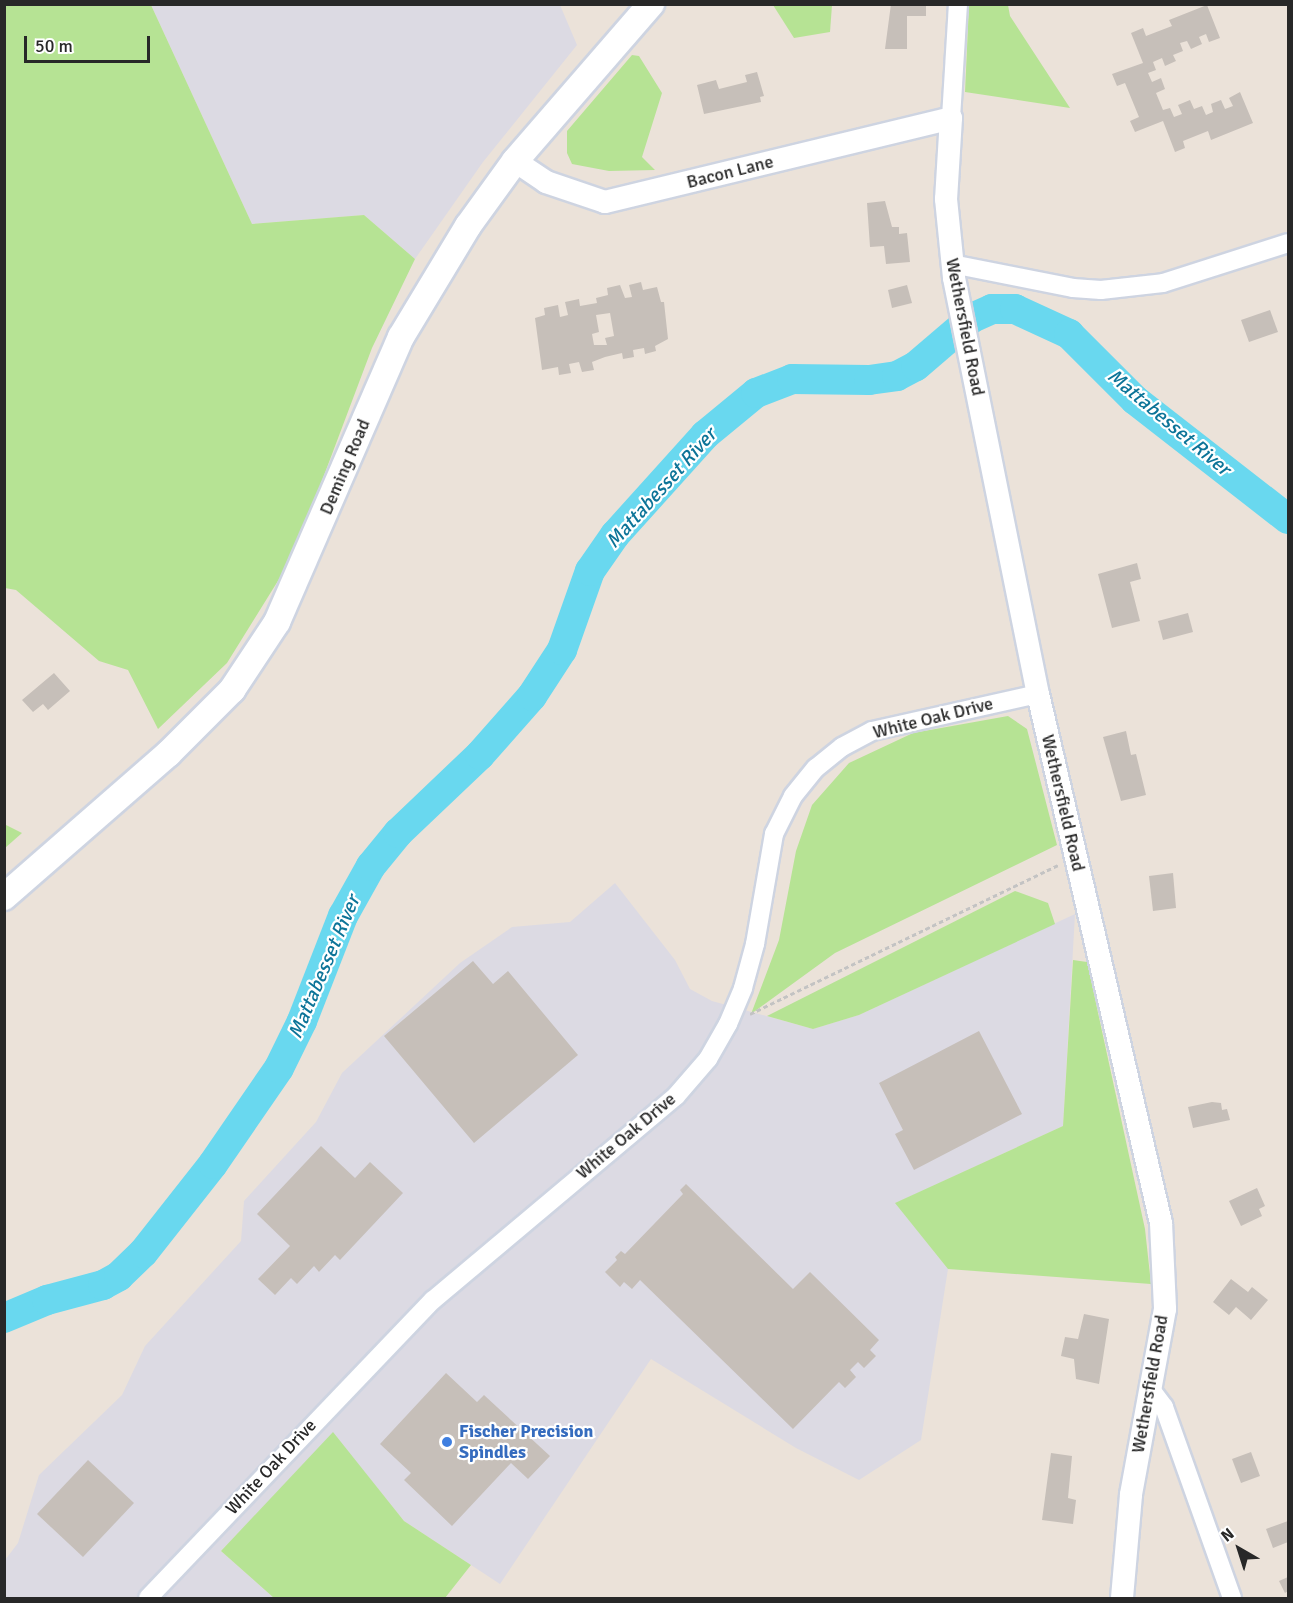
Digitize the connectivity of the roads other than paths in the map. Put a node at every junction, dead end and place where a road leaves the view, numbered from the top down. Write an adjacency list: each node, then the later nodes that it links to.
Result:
1 (651, 4): 4 (main road, Deming Road)
2 (958, 4): 3 (street, Wethersfield Road)
3 (951, 118): 4 (street, Bacon Lane); 6 (street, Wethersfield Road)
4 (514, 161): 8 (main road, Deming Road)
5 (1288, 243): 6 (street)
6 (952, 264): 7 (street, Wethersfield Road)
7 (1038, 694): 9 (street, Wethersfield Road); 10 (street, White Oak Drive)
8 (4, 897)
9 (1152, 1391): 11 (street, Wethersfield Road); 12 (street)
10 (148, 1599)
11 (1122, 1599)
12 (1232, 1599)

